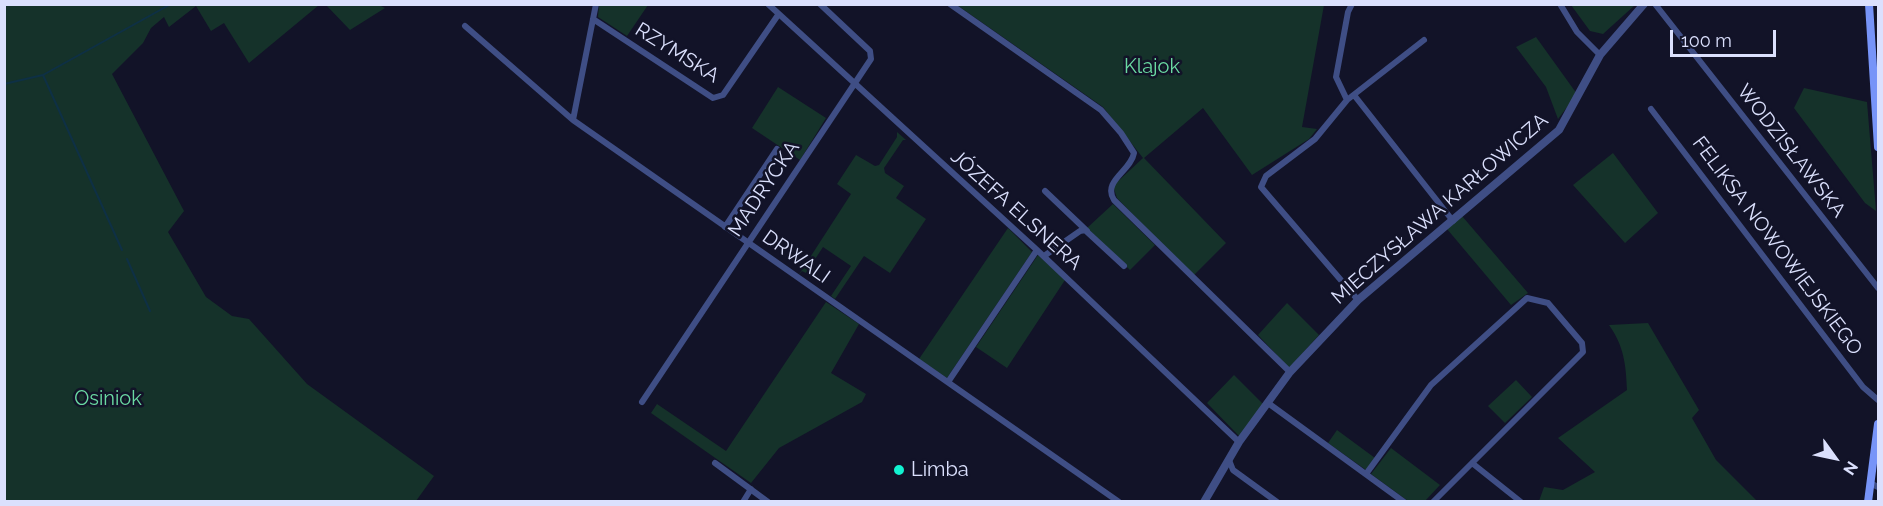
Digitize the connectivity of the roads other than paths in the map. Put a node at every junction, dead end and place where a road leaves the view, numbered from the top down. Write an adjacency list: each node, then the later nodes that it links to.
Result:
1 (596, 4): 11 (street)
2 (768, 4): 10 (street, JÓZEFA ELSNERA)
3 (820, 4): 15 (street, MADRYCKA)
4 (950, 4): 32 (street)
5 (1352, 4): 17 (street)
6 (1560, 4): 14 (street)
7 (1644, 4): 14 (street, MIECZYSŁAWA KARŁOWICZA)
8 (1655, 4): 30 (street, WODZISŁAWSKA)
9 (1869, 4): 20 (main road)
10 (778, 15): 11 (street, RZYMSKA); 15 (street, JÓZEFA ELSNERA)
11 (593, 19): 19 (street)
12 (465, 26): 19 (street, DRWALI)
13 (1424, 40): 16 (street)
14 (1600, 55): 23 (street, MIECZYSŁAWA KARŁOWICZA)
15 (854, 85): 26 (street, MADRYCKA); 27 (street, JÓZEFA ELSNERA)
16 (1354, 95): 17 (street); 23 (street)
17 (1347, 100): 31 (street)
18 (1651, 109): 34 (street, FELIKSA NOWOWIEJSKIEGO)
19 (573, 120): 24 (street, DRWALI)
20 (1878, 147)
21 (777, 149): 24 (street)
22 (1045, 191): 25 (street)
23 (1453, 221): 31 (street, MIECZYSŁAWA KARŁOWICZA)
24 (725, 227): 26 (street, DRWALI)
25 (1087, 231): 28 (street); 29 (street)
26 (747, 243): 33 (street, DRWALI); 35 (street, MADRYCKA)
27 (1037, 250): 28 (street, JÓZEFA ELSNERA); 33 (street)
28 (1044, 256): 38 (street, JÓZEFA ELSNERA)
29 (1124, 266)
30 (1878, 288)
31 (1358, 300): 32 (street, MIECZYSŁAWA KARŁOWICZA)
32 (1290, 372): 36 (street, MIECZYSŁAWA KARŁOWICZA)
33 (948, 382): 47 (street, DRWALI)
34 (1878, 400)
35 (642, 402)
36 (1268, 403): 38 (street, MIECZYSŁAWA KARŁOWICZA); 42 (street)
37 (1878, 424): 43 (main road)
38 (1239, 442): 39 (street, MIECZYSŁAWA KARŁOWICZA)
39 (1229, 460): 48 (street, MIECZYSŁAWA KARŁOWICZA); 49 (street)
40 (715, 463): 44 (street)
41 (1472, 463): 42 (street); 51 (street); 52 (street)
42 (1366, 474): 50 (street)
43 (1874, 485): 53 (main road)
44 (751, 489): 45 (street); 46 (street)
45 (743, 501)
46 (768, 501)
47 (1119, 501)
48 (1204, 501)
49 (1277, 501)
50 (1404, 501)
51 (1433, 501)
52 (1521, 501)
53 (1868, 501)

